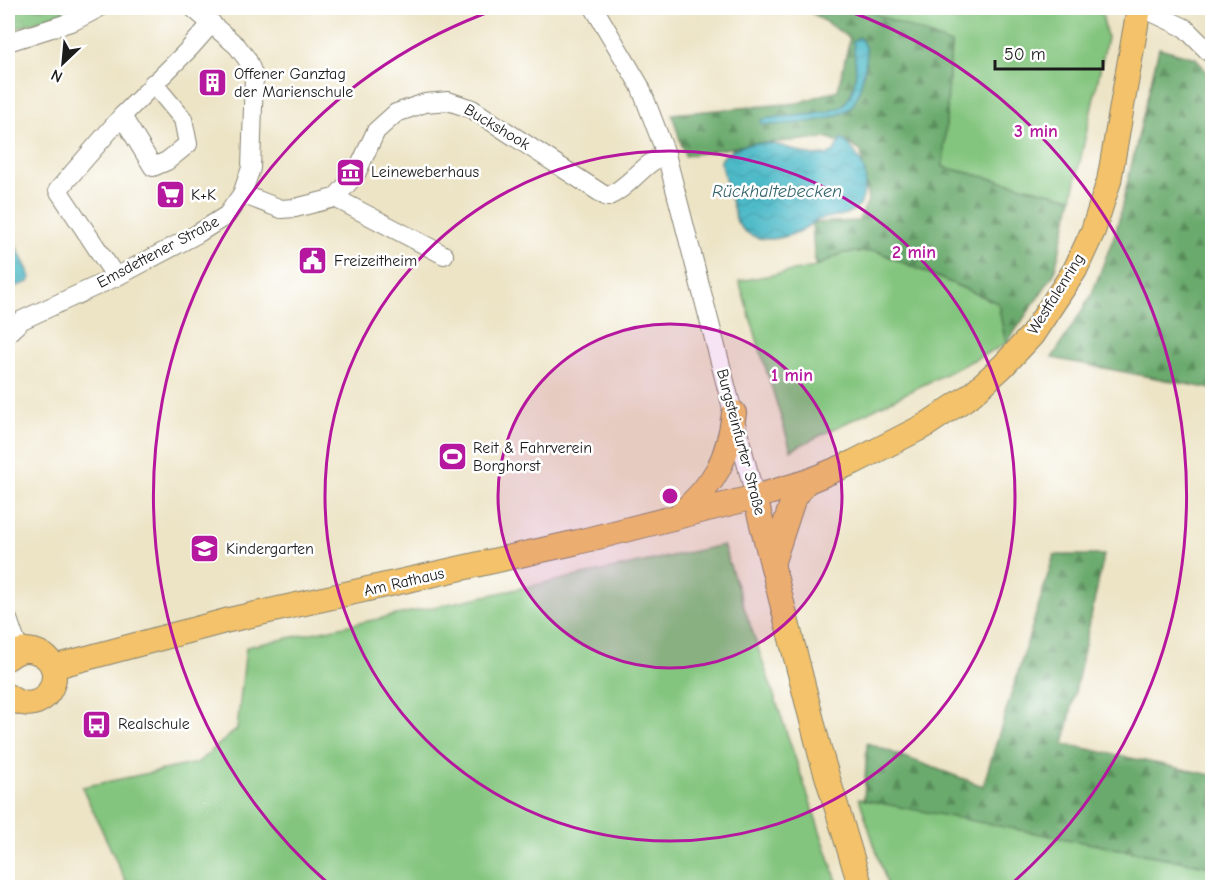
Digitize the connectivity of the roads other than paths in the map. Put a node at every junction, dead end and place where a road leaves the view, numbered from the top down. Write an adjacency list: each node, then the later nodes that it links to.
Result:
1 (99, 8): 6 (street)
2 (193, 8): 5 (street, Emsdettener Straße)
3 (594, 8): 10 (street, Burgsteinfurter Straße)
4 (1141, 8): 7 (street); 17 (main road, Westfalenring)
5 (212, 23): 8 (street); 11 (street, Emsdettener Straße)
6 (8, 42)
7 (1212, 54)
8 (153, 83): 9 (street); 9 (street)
9 (122, 116): 14 (street)
10 (666, 154): 12 (street, Buckshook); 16 (street, Burgsteinfurter Straße)
11 (242, 194): 12 (street); 14 (street, Emsdettener Straße)
12 (335, 198): 13 (street)
13 (444, 255)
14 (116, 277): 15 (street, Emsdettener Straße)
15 (8, 330)
16 (734, 413): 18 (street, Burgsteinfurter Straße); 19 (main road)
17 (806, 482): 18 (main road, Westfalenring); 20 (main road)
18 (755, 497): 19 (main road, Am Rathaus); 20 (main road, Burgsteinfurter Straße)
19 (677, 516): 23 (main road, Am Rathaus)
20 (773, 563): 25 (main road, Burgsteinfurter Straße)
21 (8, 619): 22 (street)
22 (13, 654): 23 (main road)
23 (53, 667): 24 (main road)
24 (8, 696)
25 (861, 888)

